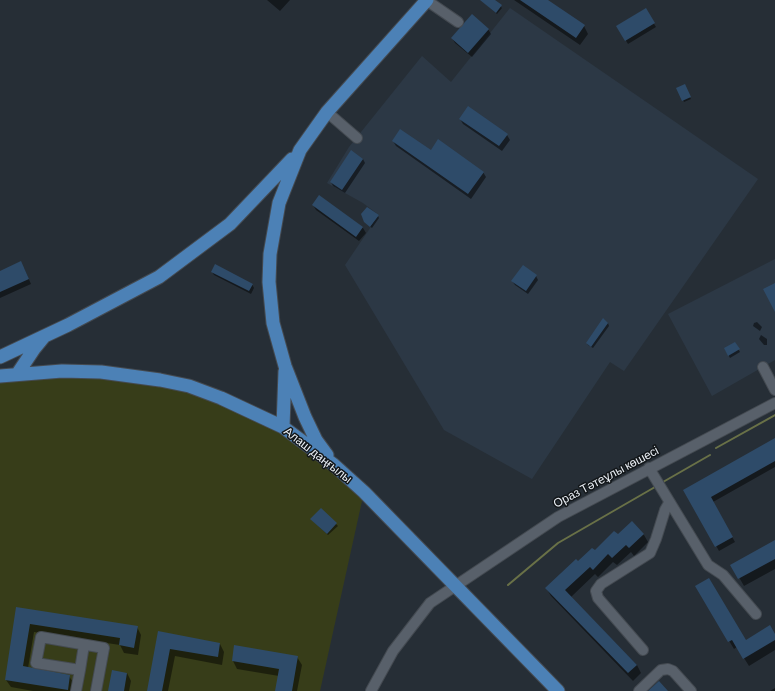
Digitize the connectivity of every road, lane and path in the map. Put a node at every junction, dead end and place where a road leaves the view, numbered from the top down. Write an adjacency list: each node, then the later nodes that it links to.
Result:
1 (427, 0): 2 (street); 3 (main road)
2 (458, 22)
3 (327, 112): 4 (street); 5 (main road)
4 (357, 138)
5 (300, 150): 6 (main road); 8 (main road)
6 (46, 335): 7 (main road); 10 (main road)
7 (0, 357)
8 (285, 366): 14 (main road); 15 (main road)
9 (763, 367): 12 (street)
10 (18, 373): 11 (main road, Алаш даңғылы); 14 (main road, Алаш даңғылы)
11 (0, 376)
12 (775, 390)
13 (775, 403): 16 (street, Ораз Тәтеұлы көшесі)
14 (283, 427): 15 (main road, Алаш даңғылы)
15 (334, 464): 18 (main road, Алаш даңғылы)
16 (649, 468): 17 (street); 18 (street, Ораз Тәтеұлы көшесі)
17 (669, 503): 19 (street); 21 (street)
18 (457, 586): 25 (street, Ораз Тәтеұлы көшесі); 26 (main road, Алаш даңғылы)
19 (756, 614)
20 (84, 645): 22 (street); 22 (street); 24 (street)
21 (643, 650)
22 (80, 670): 23 (street)
23 (76, 691)
24 (96, 691)
25 (370, 691)
26 (558, 691)
27 (639, 691): 28 (street)
28 (691, 691)

